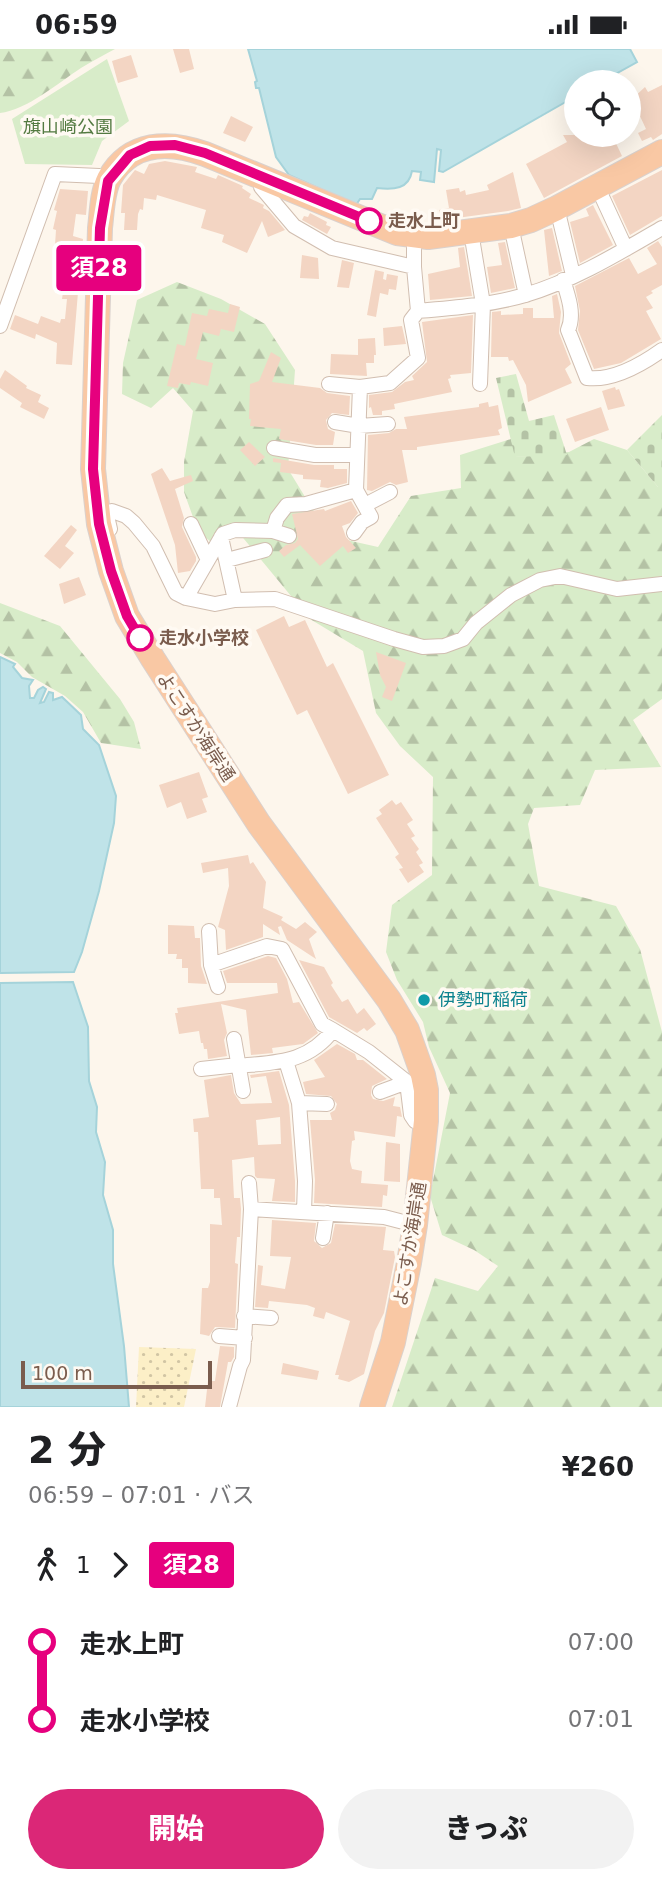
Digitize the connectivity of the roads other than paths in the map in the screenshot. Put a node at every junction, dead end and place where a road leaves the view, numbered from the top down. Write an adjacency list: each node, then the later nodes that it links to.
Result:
1 (662, 152): 4 (highway)
2 (261, 177): 3 (highway); 9 (highway); 11 (street)
3 (108, 181): 16 (street); 40 (highway, よこすか海岸通)
4 (597, 186): 5 (highway); 10 (street)
5 (557, 208): 6 (highway); 12 (street)
6 (510, 226): 7 (highway); 13 (street)
7 (471, 232): 9 (highway); 14 (street)
8 (660, 233): 10 (street)
9 (414, 237): 11 (street)
10 (626, 249): 12 (street)
11 (414, 267): 15 (street)
12 (568, 277): 13 (street); 17 (street)
13 (526, 295): 14 (street)
14 (482, 304): 15 (street); 19 (street)
15 (418, 311): 20 (street)
16 (0, 326)
17 (662, 350)
18 (329, 384): 20 (street)
19 (480, 384)
20 (360, 387): 23 (street)
21 (335, 422): 23 (street)
22 (388, 424): 23 (street)
23 (359, 426): 25 (street)
24 (274, 448): 25 (street)
25 (357, 455): 26 (street)
26 (356, 490): 28 (street); 30 (street)
27 (390, 492): 28 (street)
28 (365, 505): 31 (street)
29 (191, 524): 35 (street)
30 (273, 531): 32 (street); 33 (street)
31 (354, 533)
32 (289, 536)
33 (221, 537): 35 (street); 36 (street)
34 (265, 550): 36 (street)
35 (208, 560): 38 (street)
36 (226, 560): 39 (street)
37 (662, 584): 39 (street)
38 (186, 598): 39 (street); 40 (street)
39 (235, 600)
40 (127, 616): 54 (highway, よこすか海岸通)
41 (208, 931): 42 (street)
42 (211, 965): 43 (street); 44 (street)
43 (218, 987)
44 (332, 1030): 46 (street); 49 (street)
45 (234, 1039): 47 (street)
46 (286, 1061): 47 (street); 52 (street)
47 (238, 1066): 48 (street); 50 (street)
48 (201, 1069)
49 (407, 1082): 51 (street); 54 (street)
50 (243, 1091)
51 (380, 1092)
52 (299, 1103): 53 (street); 57 (street)
53 (327, 1104)
54 (426, 1121): 59 (highway, よこすか海岸通)
55 (249, 1183): 56 (street)
56 (251, 1209): 57 (street); 61 (street)
57 (304, 1212): 58 (street)
58 (327, 1213): 59 (street); 60 (street)
59 (415, 1225): 66 (highway, よこすか海岸通)
60 (323, 1238)
61 (244, 1316): 62 (street); 64 (street)
62 (271, 1318)
63 (219, 1336): 64 (street)
64 (245, 1338): 65 (street)
65 (229, 1407)
66 (372, 1407)

